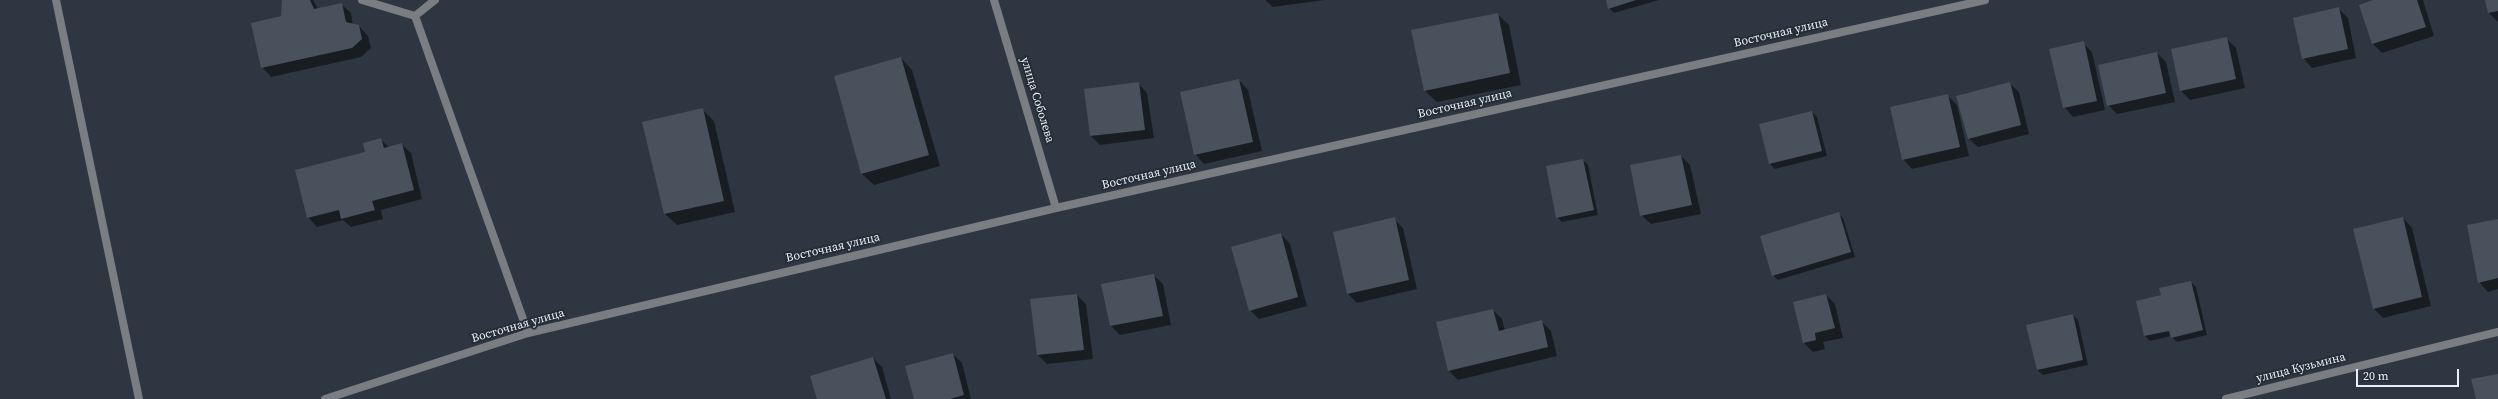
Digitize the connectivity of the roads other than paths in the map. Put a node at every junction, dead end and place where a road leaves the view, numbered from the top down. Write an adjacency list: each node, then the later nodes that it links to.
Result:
1 (56, 0): 10 (street)
2 (362, 0): 6 (street)
3 (436, 0): 6 (street)
4 (994, 0): 7 (street, улица Соболева)
5 (1985, 0): 7 (street, Восточная улица)
6 (415, 16): 9 (street)
7 (1056, 208): 9 (street, Восточная улица)
8 (2498, 332): 12 (street, улица Кузьмина)
9 (528, 333): 11 (street, Восточная улица)
10 (139, 399)
11 (324, 399)
12 (2226, 399)

